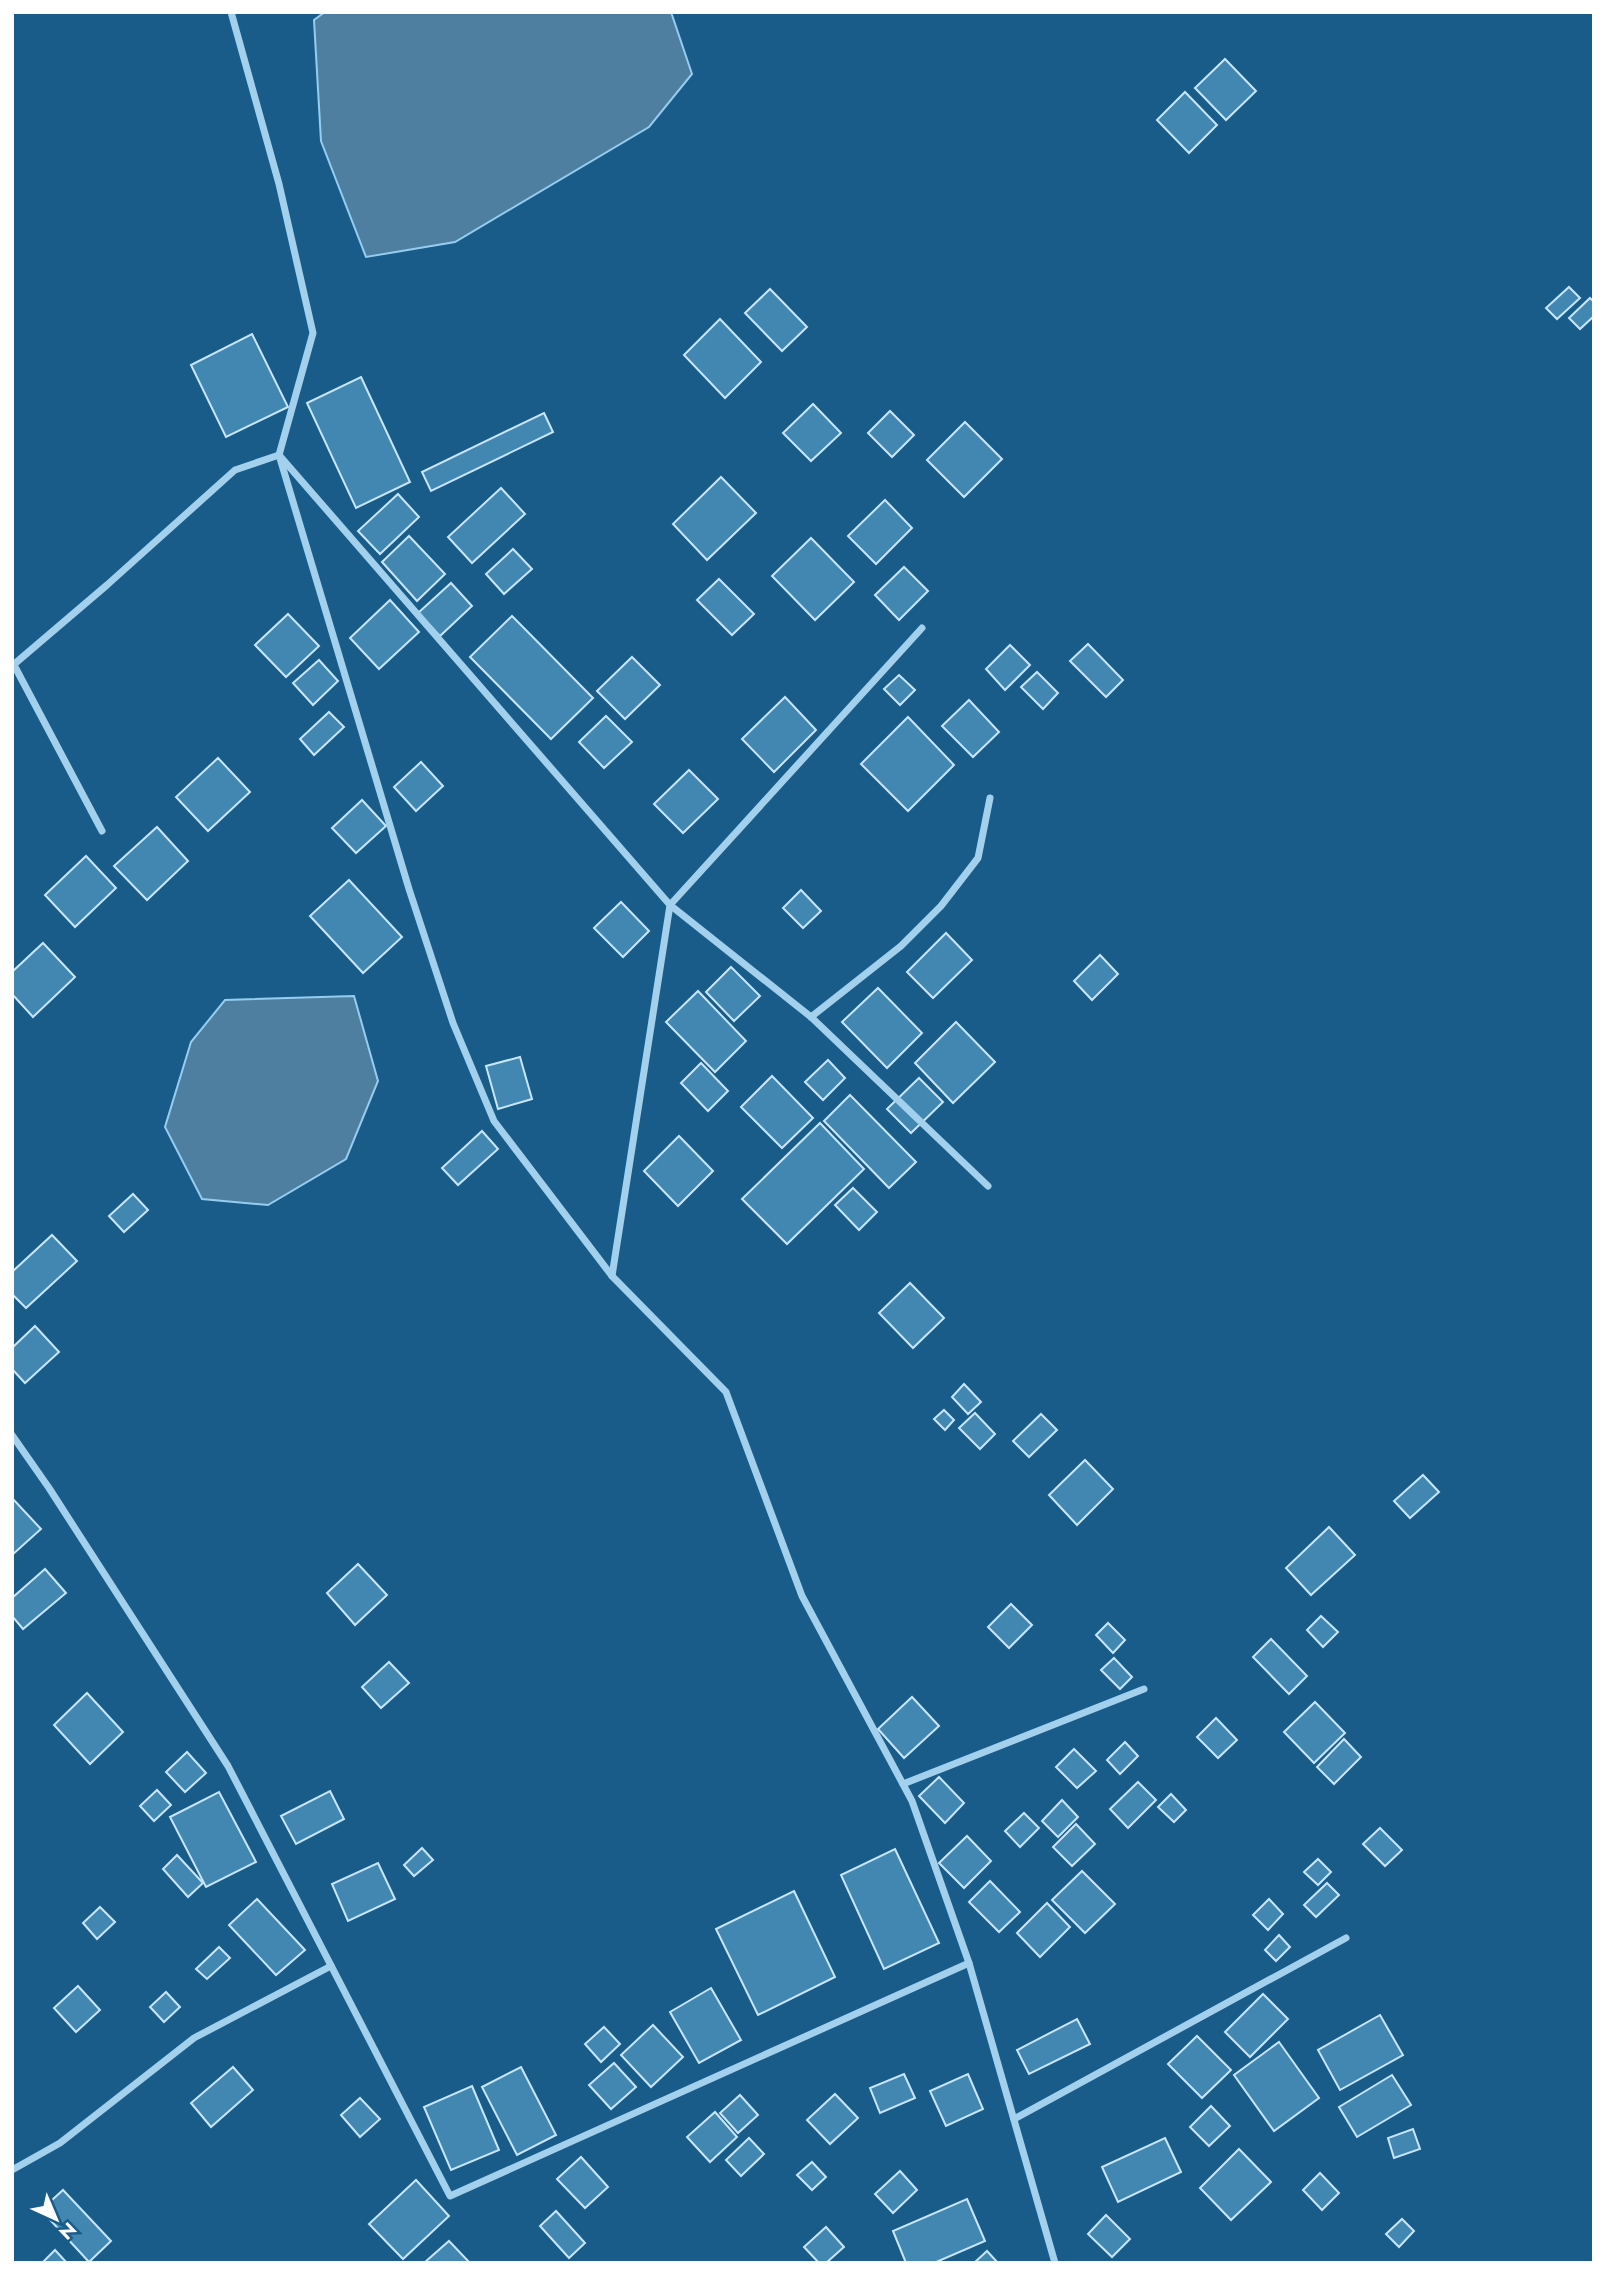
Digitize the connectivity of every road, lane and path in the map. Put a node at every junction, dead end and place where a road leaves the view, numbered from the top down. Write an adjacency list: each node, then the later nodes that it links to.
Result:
1 (231, 12): 2 (street)
2 (279, 455): 4 (street); 7 (street); 10 (street)
3 (922, 628): 7 (street)
4 (13, 665): 6 (street)
5 (990, 798): 8 (street)
6 (102, 831)
7 (670, 905): 8 (street); 10 (street)
8 (811, 1017): 9 (street)
9 (988, 1186)
10 (612, 1276): 13 (street)
11 (12, 1435): 16 (street)
12 (1144, 1689): 13 (street)
13 (903, 1784): 15 (street)
14 (1346, 1938): 17 (street)
15 (969, 1963): 16 (street); 17 (street)
16 (331, 1966): 18 (street)
17 (1014, 2119): 19 (street)
18 (12, 2170)
19 (1055, 2263)

